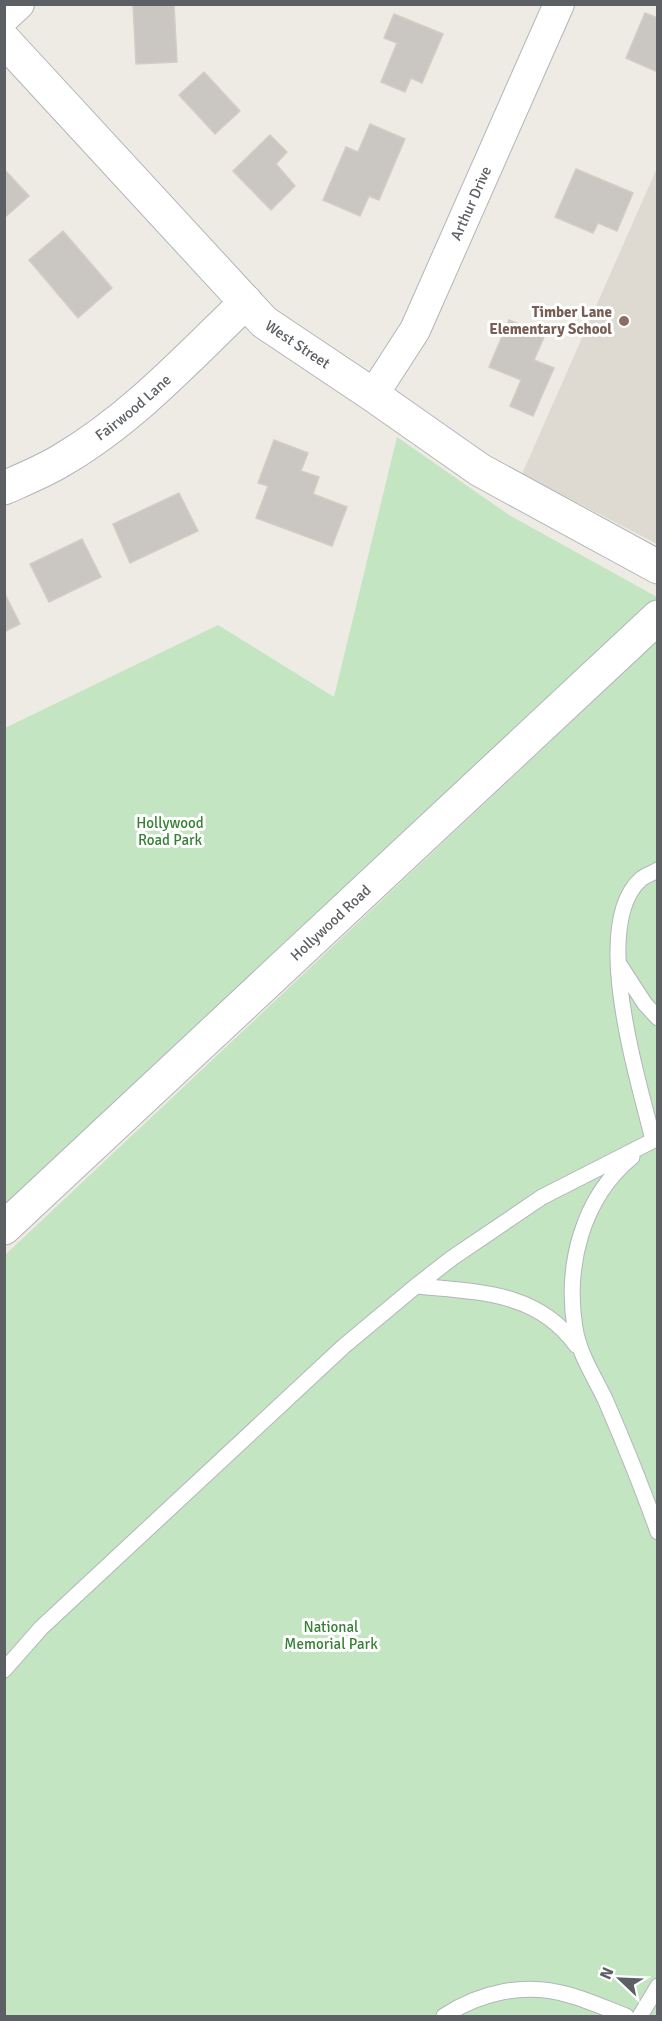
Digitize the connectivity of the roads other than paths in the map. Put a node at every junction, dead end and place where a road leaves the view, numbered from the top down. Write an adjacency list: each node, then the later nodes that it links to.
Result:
1 (19, 4): 3 (street)
2 (559, 4): 6 (street, Arthur Drive)
3 (4, 18)
4 (4, 40): 5 (street, West Street)
5 (246, 302): 6 (street, West Street); 7 (street, Fairwood Lane)
6 (373, 395): 8 (street, West Street)
7 (4, 488)
8 (657, 567)
9 (657, 617): 14 (street, Hollywood Road)
10 (657, 870): 11 (lane)
11 (618, 962): 12 (lane); 13 (lane)
12 (657, 1018)
13 (655, 1139): 15 (lane); 16 (lane)
14 (4, 1228)
15 (416, 1286): 16 (lane); 18 (lane)
16 (582, 1353): 17 (lane)
17 (657, 1532)
18 (4, 1670)
19 (657, 1986): 22 (lane)
20 (444, 2016): 21 (lane)
21 (626, 2016)
22 (640, 2016)

